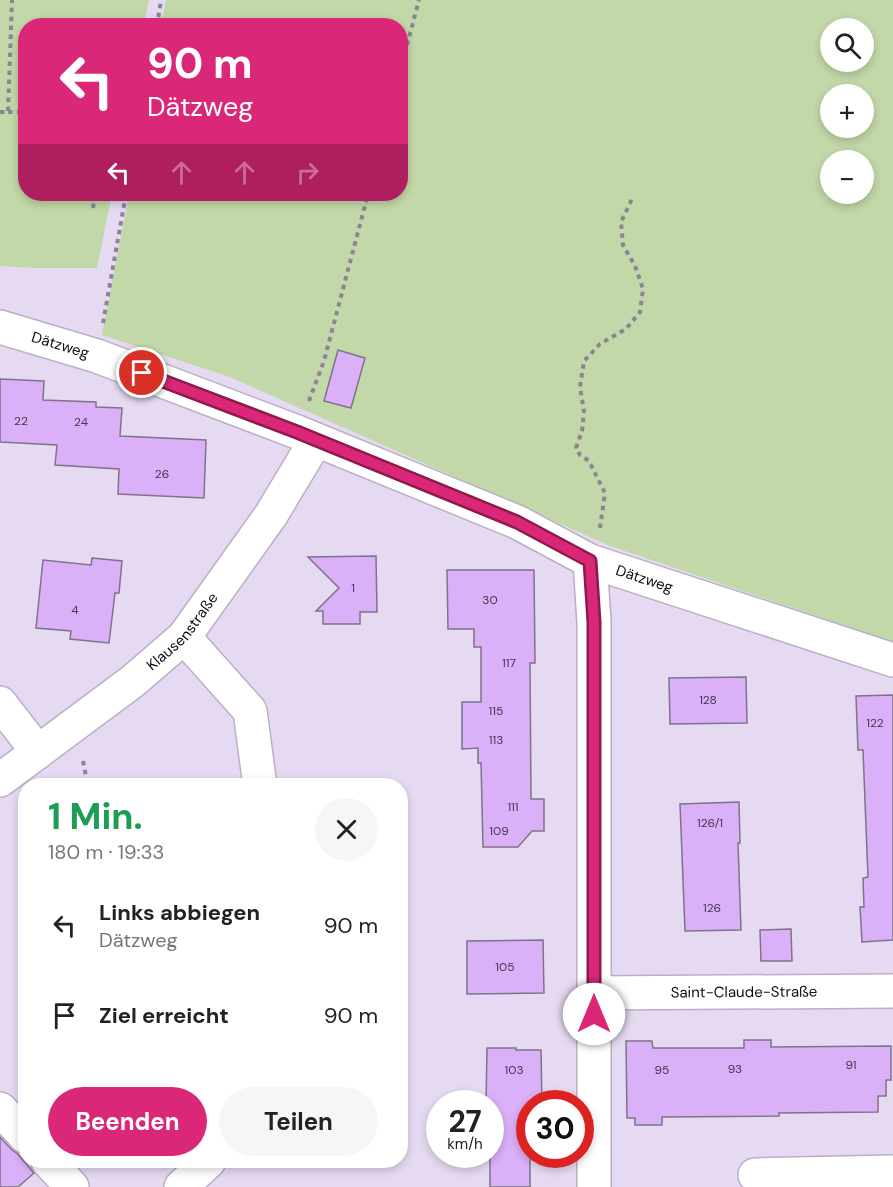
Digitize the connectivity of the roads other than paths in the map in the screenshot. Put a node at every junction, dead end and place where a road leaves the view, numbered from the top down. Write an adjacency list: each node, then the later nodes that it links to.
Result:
1 (0, 327): 2 (street, Dätzweg)
2 (307, 436): 3 (street, Dätzweg); 4 (street, Klausenstraße)
3 (590, 561): 5 (street, Dätzweg); 11 (street)
4 (184, 638): 7 (street, Klausenstraße); 8 (street)
5 (893, 660)
6 (0, 703): 7 (street)
7 (38, 752): 9 (street, Klausenstraße)
8 (259, 778)
9 (0, 780)
10 (893, 991): 11 (street, Saint-Claude-Straße)
11 (594, 993): 20 (street)
12 (0, 1109): 13 (street)
13 (18, 1128)
14 (54, 1168): 18 (street)
15 (201, 1168): 19 (street)
16 (893, 1172): 17 (street)
17 (755, 1175)
18 (72, 1187)
19 (181, 1187)
20 (594, 1187)

